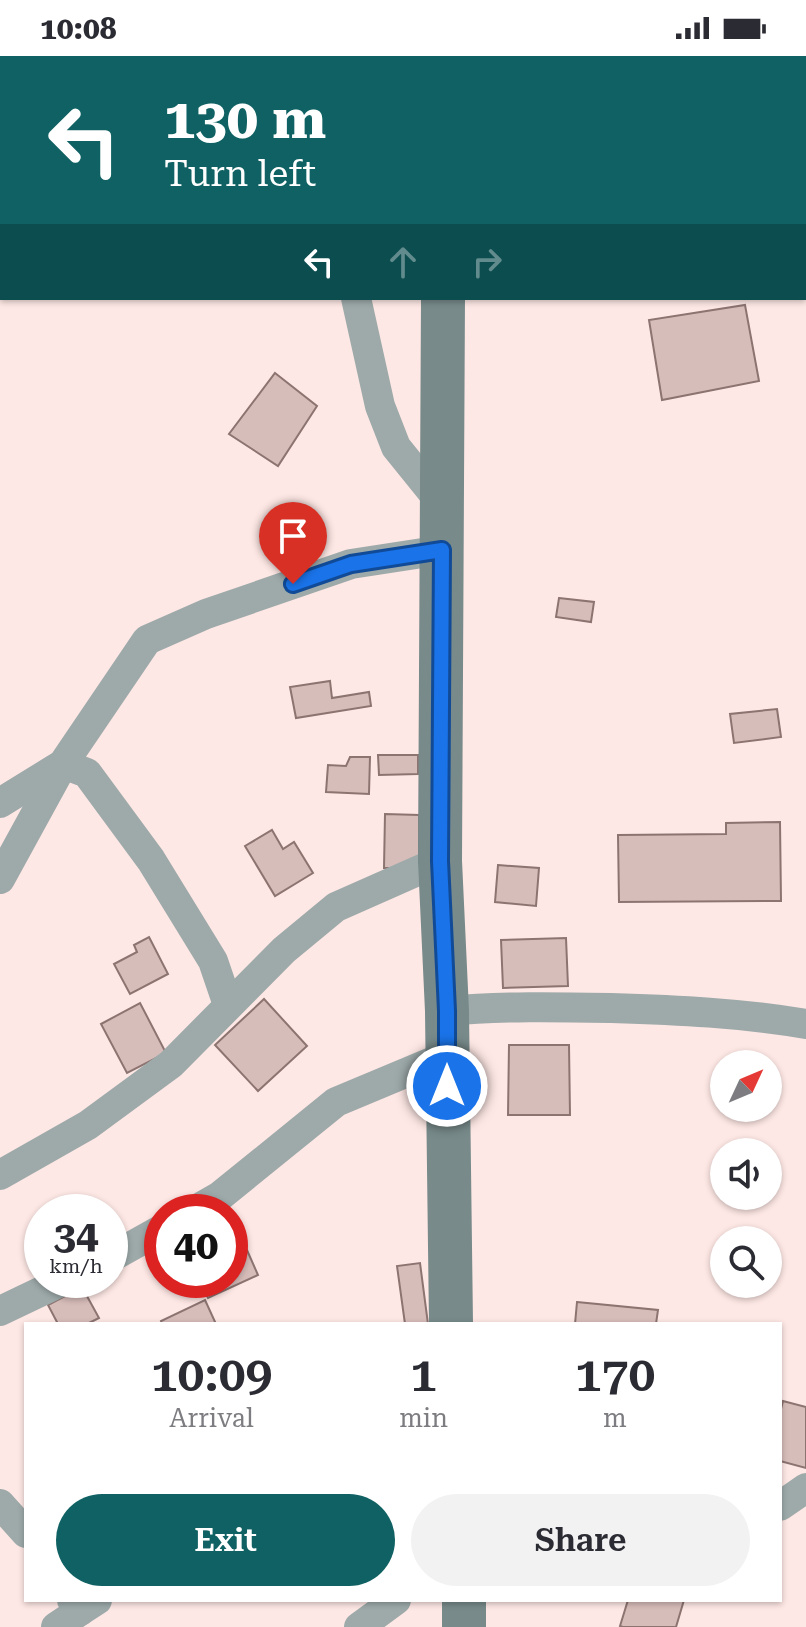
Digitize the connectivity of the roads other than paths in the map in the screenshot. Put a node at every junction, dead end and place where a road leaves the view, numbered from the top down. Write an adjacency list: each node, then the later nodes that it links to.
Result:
1 (356, 300): 3 (street)
2 (443, 300): 3 (street)
3 (442, 504): 4 (street)
4 (442, 550): 5 (street); 7 (street)
5 (63, 764): 6 (street); 8 (street); 9 (street)
6 (0, 803)
7 (440, 861): 9 (street); 10 (street)
8 (0, 879)
9 (228, 1005): 13 (street)
10 (447, 1011): 11 (street); 12 (street)
11 (806, 1024)
12 (446, 1056): 14 (street); 17 (street)
13 (0, 1175)
14 (222, 1194)
15 (27, 1298): 16 (street)
16 (0, 1311)
17 (451, 1322)
18 (806, 1488): 20 (street)
19 (0, 1504): 21 (street)
20 (782, 1505)
21 (24, 1531)
22 (393, 1602): 24 (street)
23 (464, 1602): 25 (street)
24 (359, 1627)
25 (464, 1627)

